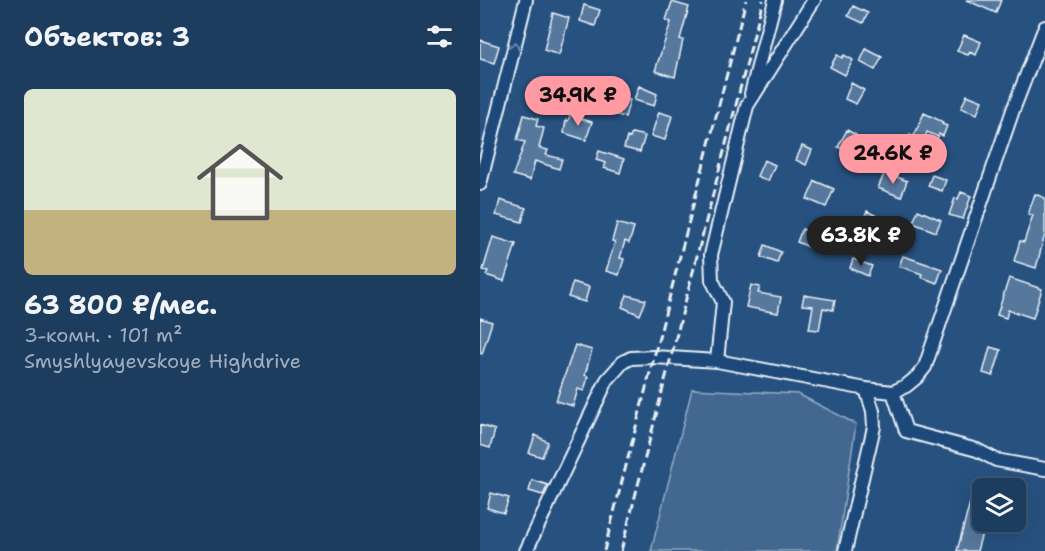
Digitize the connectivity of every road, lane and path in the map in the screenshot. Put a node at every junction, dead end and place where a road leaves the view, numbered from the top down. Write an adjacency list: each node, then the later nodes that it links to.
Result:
1 (526, 0): 6 (street, one-way to 1)
2 (775, 0): 5 (street)
3 (813, 0): 5 (street)
4 (1045, 27): 9 (street)
5 (747, 106): 7 (street)
6 (480, 184)
7 (717, 361): 8 (street); 11 (street)
8 (866, 389): 9 (street); 12 (street)
9 (892, 392): 10 (street)
10 (1045, 469)
11 (526, 551)
12 (845, 551)

